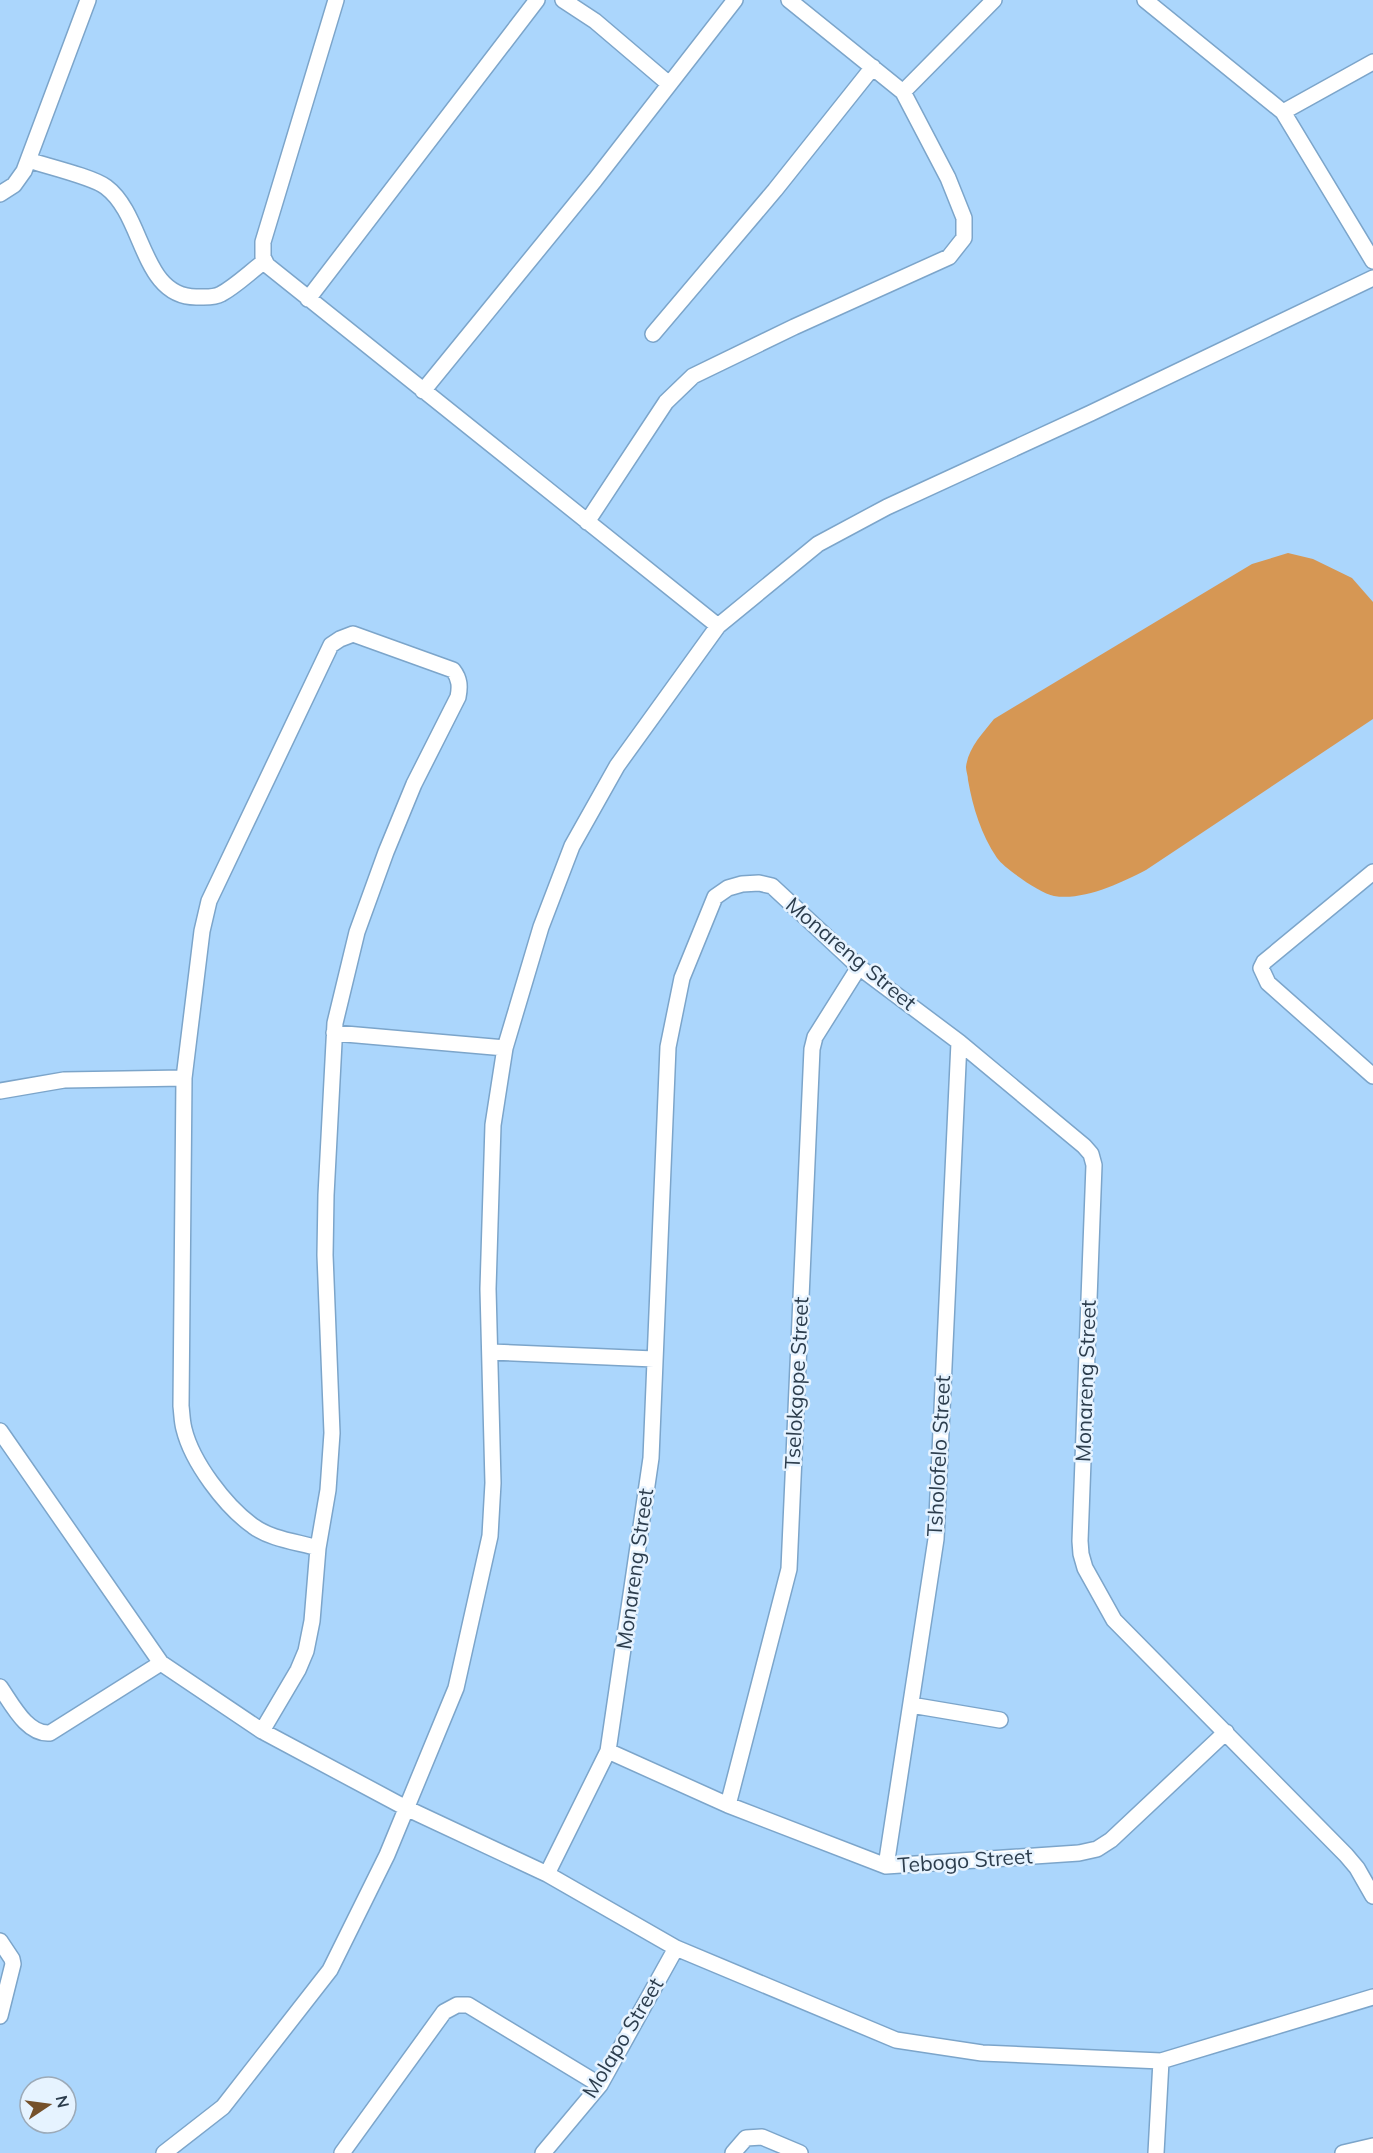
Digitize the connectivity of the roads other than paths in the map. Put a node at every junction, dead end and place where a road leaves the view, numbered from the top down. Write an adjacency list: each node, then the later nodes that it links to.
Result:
1 (88, 0): 14 (street)
2 (336, 0): 16 (street)
3 (537, 0): 19 (street)
4 (563, 0): 11 (street)
5 (735, 0): 11 (street)
6 (789, 0): 10 (street)
7 (994, 0): 12 (street)
8 (1145, 0): 13 (street)
9 (1373, 62): 13 (street)
10 (873, 67): 12 (street); 20 (street)
11 (669, 84): 21 (street)
12 (903, 92): 22 (street)
13 (1283, 112): 17 (street)
14 (28, 160): 15 (street); 16 (street)
15 (0, 195)
16 (265, 261): 19 (street)
17 (1373, 261)
18 (1373, 278): 23 (street)
19 (308, 299): 21 (street)
20 (653, 334)
21 (423, 391): 22 (street)
22 (587, 522): 23 (street)
23 (717, 626): 28 (street)
24 (1373, 872): 29 (street)
25 (859, 967): 27 (street, Monareng Street); 33 (street, Monareng Street); 43 (street, Tselokgope Street)
26 (334, 1033): 28 (street); 30 (street); 35 (street)
27 (959, 1042): 38 (street, Tsholofelo Street); 41 (street, Monareng Street)
28 (505, 1048): 32 (street)
29 (1373, 1076)
30 (184, 1078): 31 (street); 35 (street)
31 (0, 1092)
32 (491, 1352): 33 (street); 44 (street)
33 (654, 1359): 42 (street, Monareng Street)
34 (0, 1431): 36 (street)
35 (318, 1548): 40 (street)
36 (161, 1663): 37 (street); 40 (street)
37 (0, 1687)
38 (910, 1705): 39 (street); 45 (street, Tsholofelo Street)
39 (1000, 1720)
40 (262, 1731): 44 (street)
41 (1226, 1732): 45 (street, Tebogo Street); 47 (street, Monareng Street)
42 (608, 1752): 43 (street, Tebogo Street); 46 (street, Monareng Street)
43 (728, 1805): 45 (street, Tebogo Street)
44 (406, 1808): 46 (street); 55 (street)
45 (886, 1866)
46 (547, 1875): 49 (street)
47 (1373, 1896)
48 (0, 1941): 51 (street)
49 (676, 1948): 52 (street); 53 (street, Molapo Street)
50 (1373, 1997): 52 (street)
51 (0, 2016)
52 (1161, 2061): 60 (street)
53 (600, 2085): 56 (street); 57 (street, Molapo Street)
54 (1373, 2146): 61 (street)
55 (164, 2153)
56 (342, 2153)
57 (543, 2153)
58 (733, 2153): 59 (street)
59 (800, 2153)
60 (1156, 2153)
61 (1343, 2153)

